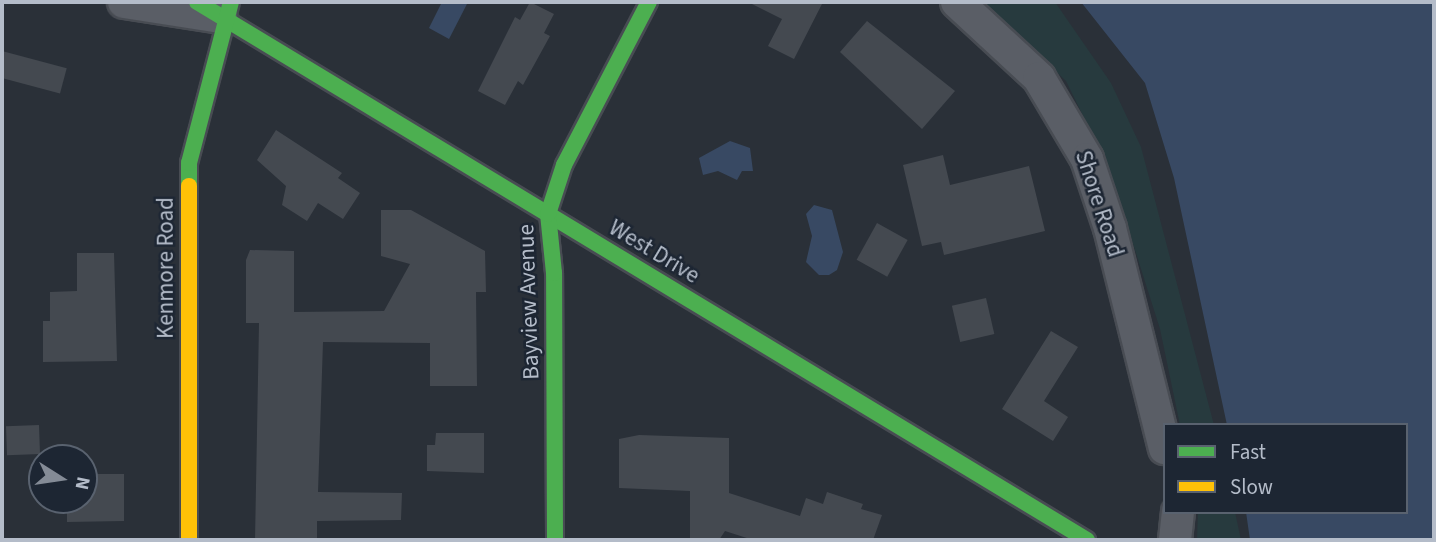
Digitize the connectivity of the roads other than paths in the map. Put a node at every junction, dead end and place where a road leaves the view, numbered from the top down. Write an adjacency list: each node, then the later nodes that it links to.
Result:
1 (124, 2): 4 (street)
2 (649, 2): 5 (street, Bayview Avenue)
3 (957, 2): 6 (street, Shore Road)
4 (217, 7): 5 (street, West Drive); 8 (street, Kenmore Road)
5 (548, 214): 9 (street, Bayview Avenue); 10 (street, West Drive)
6 (1163, 440)
7 (1178, 514): 11 (street)
8 (189, 540)
9 (555, 540)
10 (1087, 540)
11 (1175, 540)

